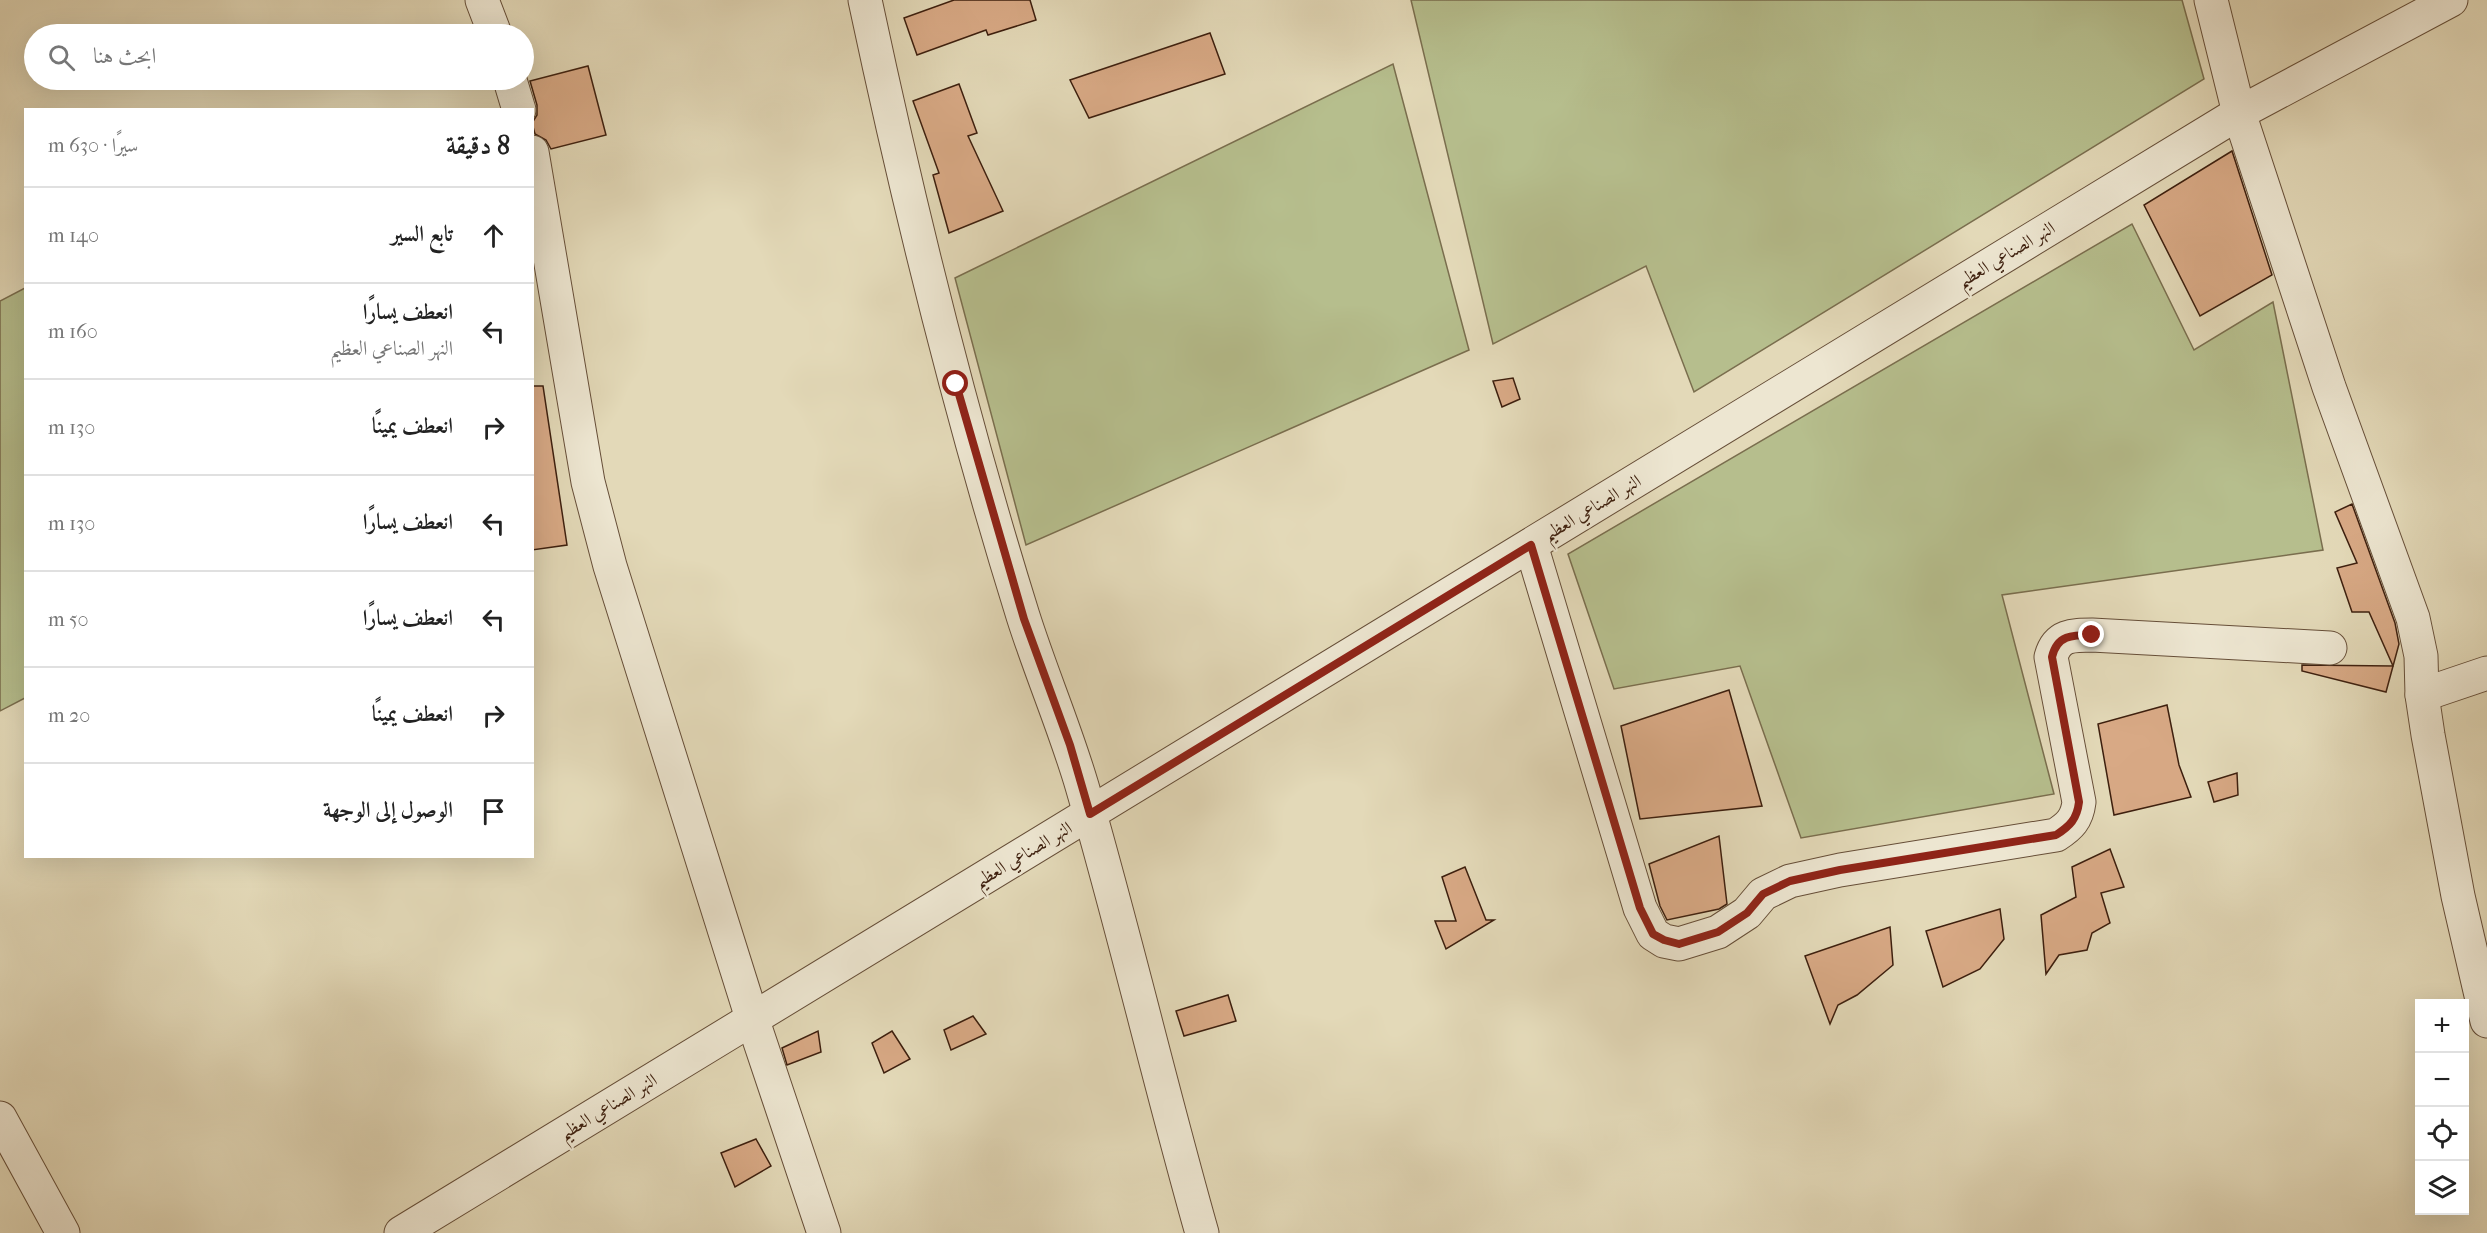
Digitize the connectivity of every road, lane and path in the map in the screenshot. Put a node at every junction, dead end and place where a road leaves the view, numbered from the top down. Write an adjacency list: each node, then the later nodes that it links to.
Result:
1 (482, 0): 5 (street)
2 (865, 0): 14 (street)
3 (2211, 0): 8 (street)
4 (2451, 0): 8 (street, النهر الصناعي العظيم)
5 (491, 24)
6 (513, 90): 7 (street)
7 (518, 108)
8 (2239, 113): 10 (street, النهر الصناعي العظيم); 13 (street)
9 (534, 164): 15 (street)
10 (1531, 545): 11 (street); 14 (street, النهر الصناعي العظيم)
11 (2330, 648)
12 (2487, 673): 13 (street)
13 (2422, 695): 16 (street)
14 (1090, 814): 15 (street, النهر الصناعي العظيم); 21 (street)
15 (752, 1018): 19 (street, النهر الصناعي العظيم); 20 (street)
16 (2487, 1021)
17 (0, 1118): 18 (street)
18 (63, 1233)
19 (401, 1233)
20 (824, 1233)
21 (1202, 1233)

